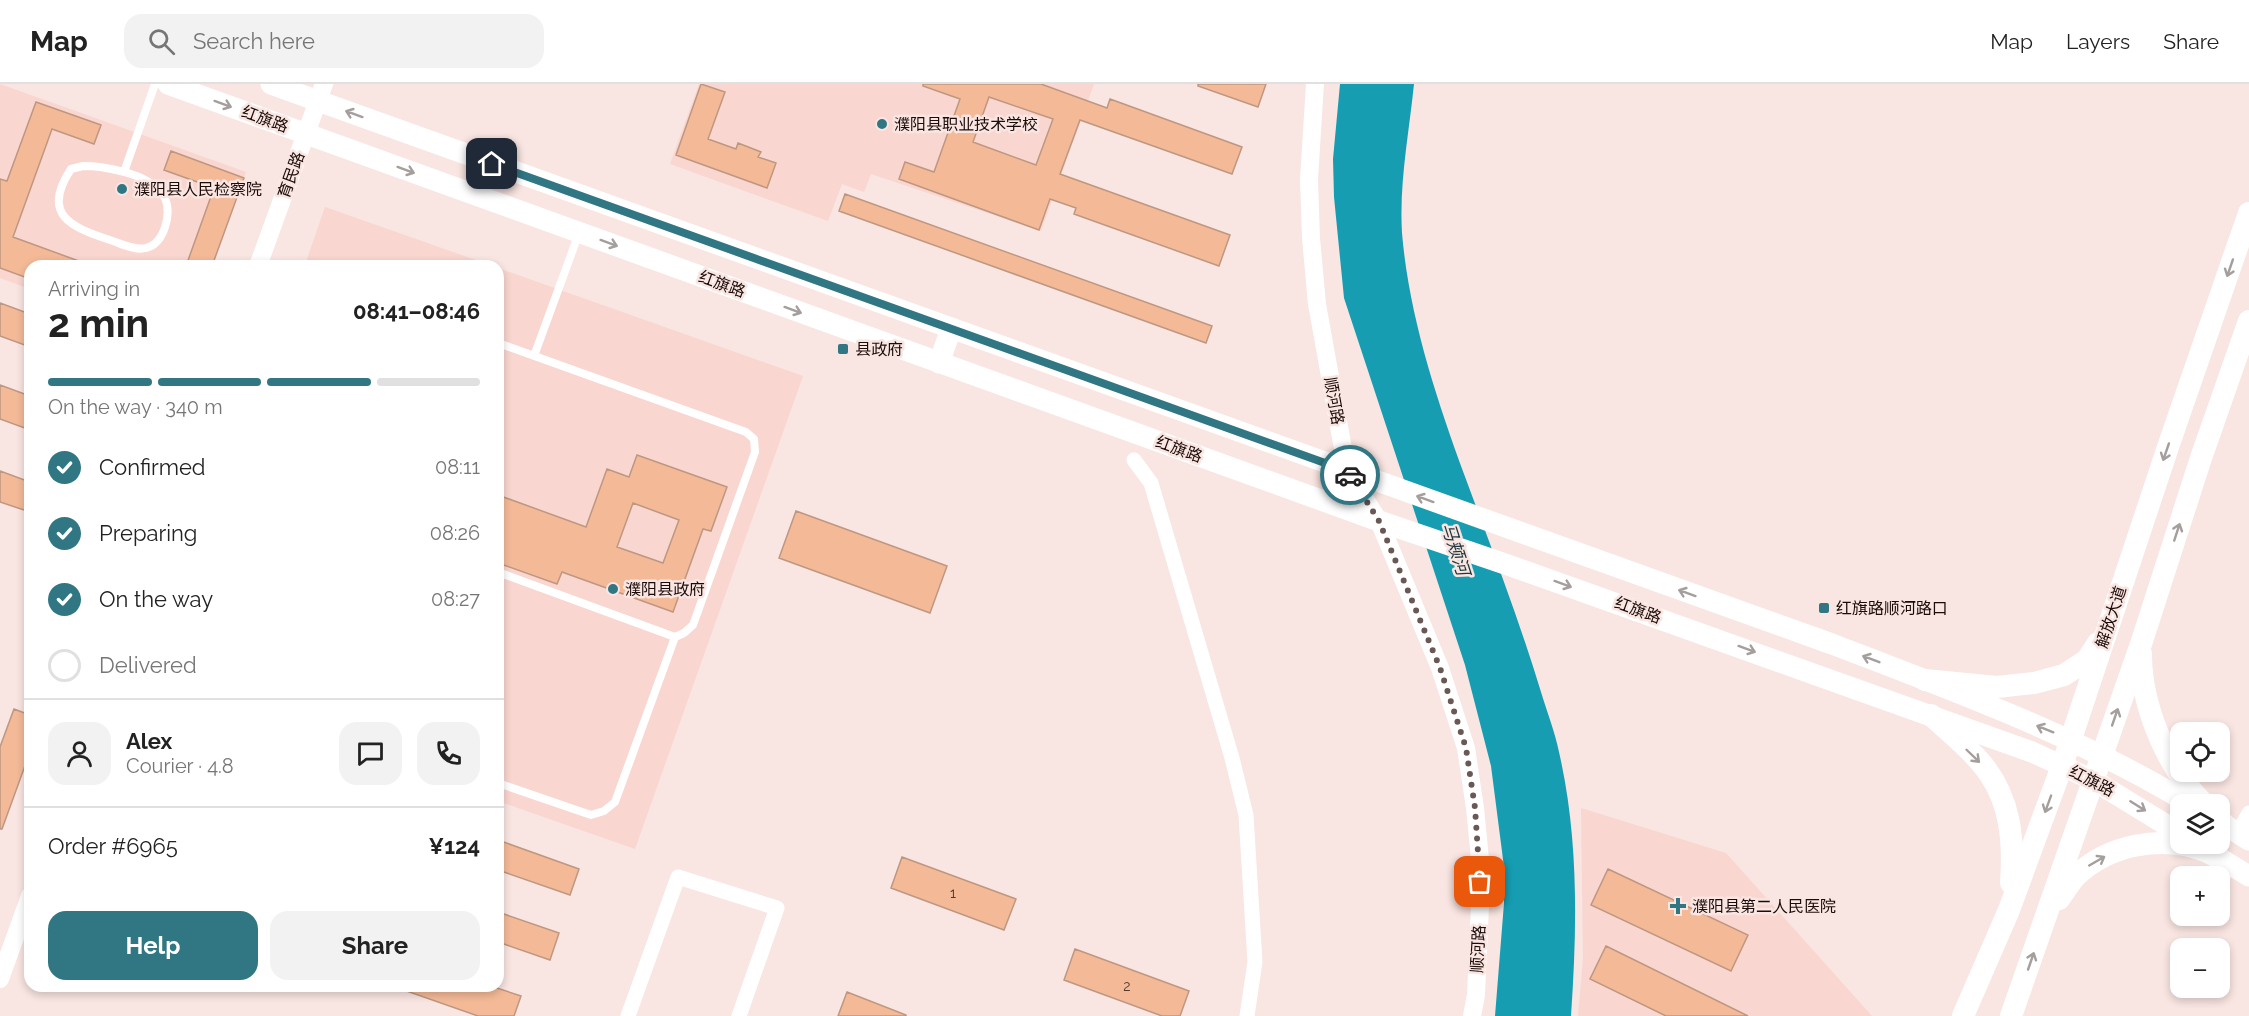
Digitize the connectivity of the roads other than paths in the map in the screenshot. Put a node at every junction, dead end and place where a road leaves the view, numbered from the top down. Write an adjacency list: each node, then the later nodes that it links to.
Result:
1 (155, 84): 7 (lane)
2 (168, 84): 6 (main road, 红旗路, one-way to 6)
3 (270, 84): 5 (main road, 红旗路)
4 (1315, 84): 17 (street, 顺河路)
5 (321, 93): 6 (street, 育民路); 11 (main road, 红旗路, one-way to 5)
6 (306, 134): 9 (main road, 红旗路, one-way to 9); 10 (street, 育民路)
7 (124, 172): 7 (lane)
8 (2249, 213): 20 (main road, 解放大道, one-way to 20)
9 (579, 232): 14 (lane); 15 (main road, 红旗路, one-way to 15)
10 (260, 260)
11 (951, 329): 15 (main road); 17 (main road, 红旗路)
12 (2247, 332): 22 (main road, one-way to 12)
13 (504, 345): 14 (lane)
14 (534, 356): 21 (lane)
15 (939, 363): 18 (main road, 红旗路)
16 (1134, 460): 44 (street)
17 (1347, 471): 18 (street, 顺河路); 23 (main road, 红旗路, one-way to 17)
18 (1379, 521): 24 (main road, 红旗路, one-way to 24); 45 (street, 顺河路)
19 (504, 574): 21 (lane)
20 (2107, 629): 23 (main road); 25 (main road, 解放大道)
21 (675, 637): 29 (lane)
22 (2141, 644): 26 (main road, one-way to 22); 31 (main road)
23 (1925, 680): 25 (main road, 红旗路, one-way to 23)
24 (1931, 715): 27 (main road, 红旗路); 38 (main road, one-way to 38)
25 (2071, 740): 26 (main road, 红旗路); 27 (main road, 解放大道)
26 (2102, 754): 28 (main road); 30 (main road, 红旗路)
27 (2062, 766): 28 (main road, 红旗路); 38 (main road, 解放大道, one-way to 38)
28 (2093, 780): 33 (main road, 红旗路, one-way to 33); 40 (main road)
29 (504, 785)
30 (2174, 794)
31 (2193, 794)
32 (2249, 813): 34 (street)
33 (2170, 827)
34 (2231, 828)
35 (2213, 854): 36 (main road)
36 (2225, 862): 37 (main road); 40 (main road, one-way to 36)
37 (2249, 876)
38 (2009, 910): 46 (main road, 解放大道)
39 (24, 913): 41 (street)
40 (2045, 920): 47 (main road, one-way to 40)
41 (0, 979)
42 (628, 1016): 43 (street)
43 (739, 1016)
44 (1247, 1016)
45 (1472, 1016)
46 (1963, 1016)
47 (2012, 1016)

